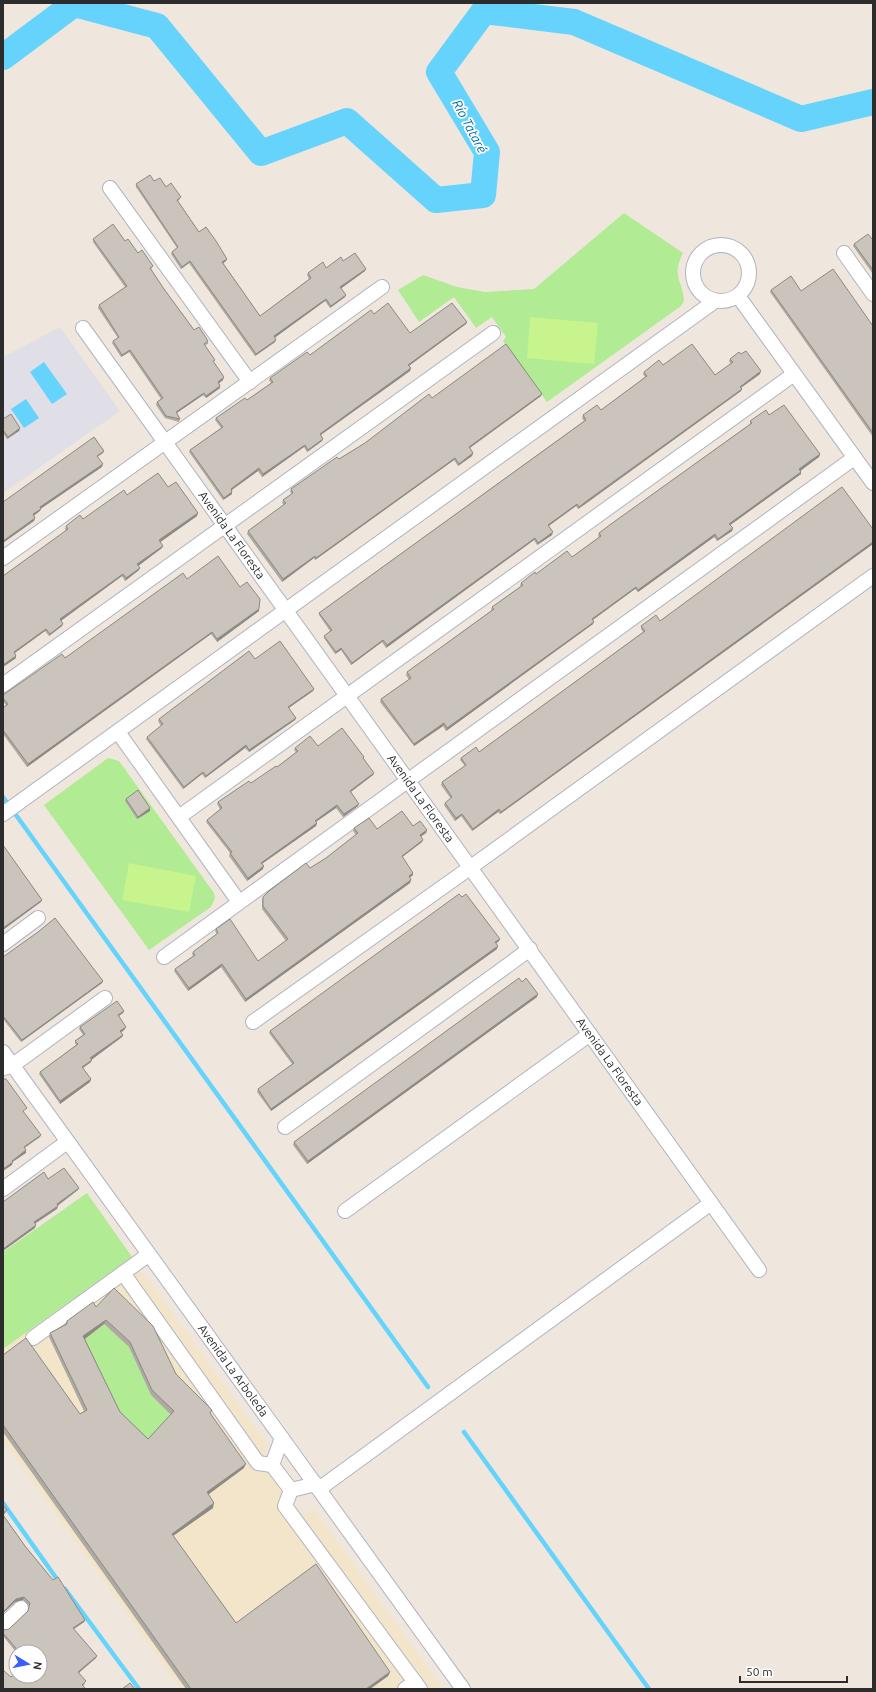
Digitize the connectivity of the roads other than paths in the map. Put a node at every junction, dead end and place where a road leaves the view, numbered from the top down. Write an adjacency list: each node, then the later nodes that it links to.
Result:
1 (110, 188): 10 (street)
2 (844, 253): 4 (street)
3 (382, 287): 10 (street)
4 (873, 294)
5 (738, 296): 6 (street); 6 (street); 9 (street)
6 (715, 301): 17 (street)
7 (83, 328): 11 (street, Avenida La Floresta)
8 (493, 333): 14 (street)
9 (794, 374): 12 (street); 19 (street)
10 (250, 382): 11 (street)
11 (165, 442): 14 (street, Avenida La Floresta); 15 (street)
12 (854, 458): 13 (street); 21 (street)
13 (873, 483)
14 (225, 526): 17 (street, Avenida La Floresta); 18 (street)
15 (3, 558)
16 (873, 576): 24 (street)
17 (286, 610): 19 (street, Avenida La Floresta); 20 (street)
18 (3, 685)
19 (348, 697): 21 (street, Avenida La Floresta); 23 (street)
20 (118, 732): 22 (street); 23 (street)
21 (408, 780): 24 (street, Avenida La Floresta); 25 (street)
22 (3, 814)
23 (179, 817): 25 (street)
24 (471, 867): 28 (street, Avenida La Floresta); 31 (street)
25 (239, 902): 29 (street)
26 (38, 918): 27 (street)
27 (3, 944)
28 (530, 950): 32 (street, Avenida La Floresta); 35 (street)
29 (164, 957)
30 (105, 998): 34 (street)
31 (253, 1022)
32 (590, 1034): 38 (street, Avenida La Floresta); 39 (street)
33 (3, 1052): 34 (street, Avenida La Arboleda)
34 (8, 1067): 36 (street, Avenida La Arboleda)
35 (285, 1127)
36 (68, 1142): 37 (street); 40 (street, Avenida La Arboleda)
37 (3, 1189)
38 (711, 1203): 41 (street, Avenida La Floresta); 46 (street)
39 (345, 1211)
40 (148, 1255): 42 (street); 44 (street, Avenida La Arboleda)
41 (759, 1270)
42 (123, 1273): 43 (street); 45 (street)
43 (33, 1338)
44 (282, 1438): 45 (street); 46 (street, Avenida La Arboleda)
45 (272, 1465): 47 (street)
46 (318, 1486): 47 (street); 51 (street, Avenida La Arboleda)
47 (290, 1490): 50 (street)
48 (21, 1608): 49 (street)
49 (3, 1625)
50 (414, 1687)
51 (464, 1689)

